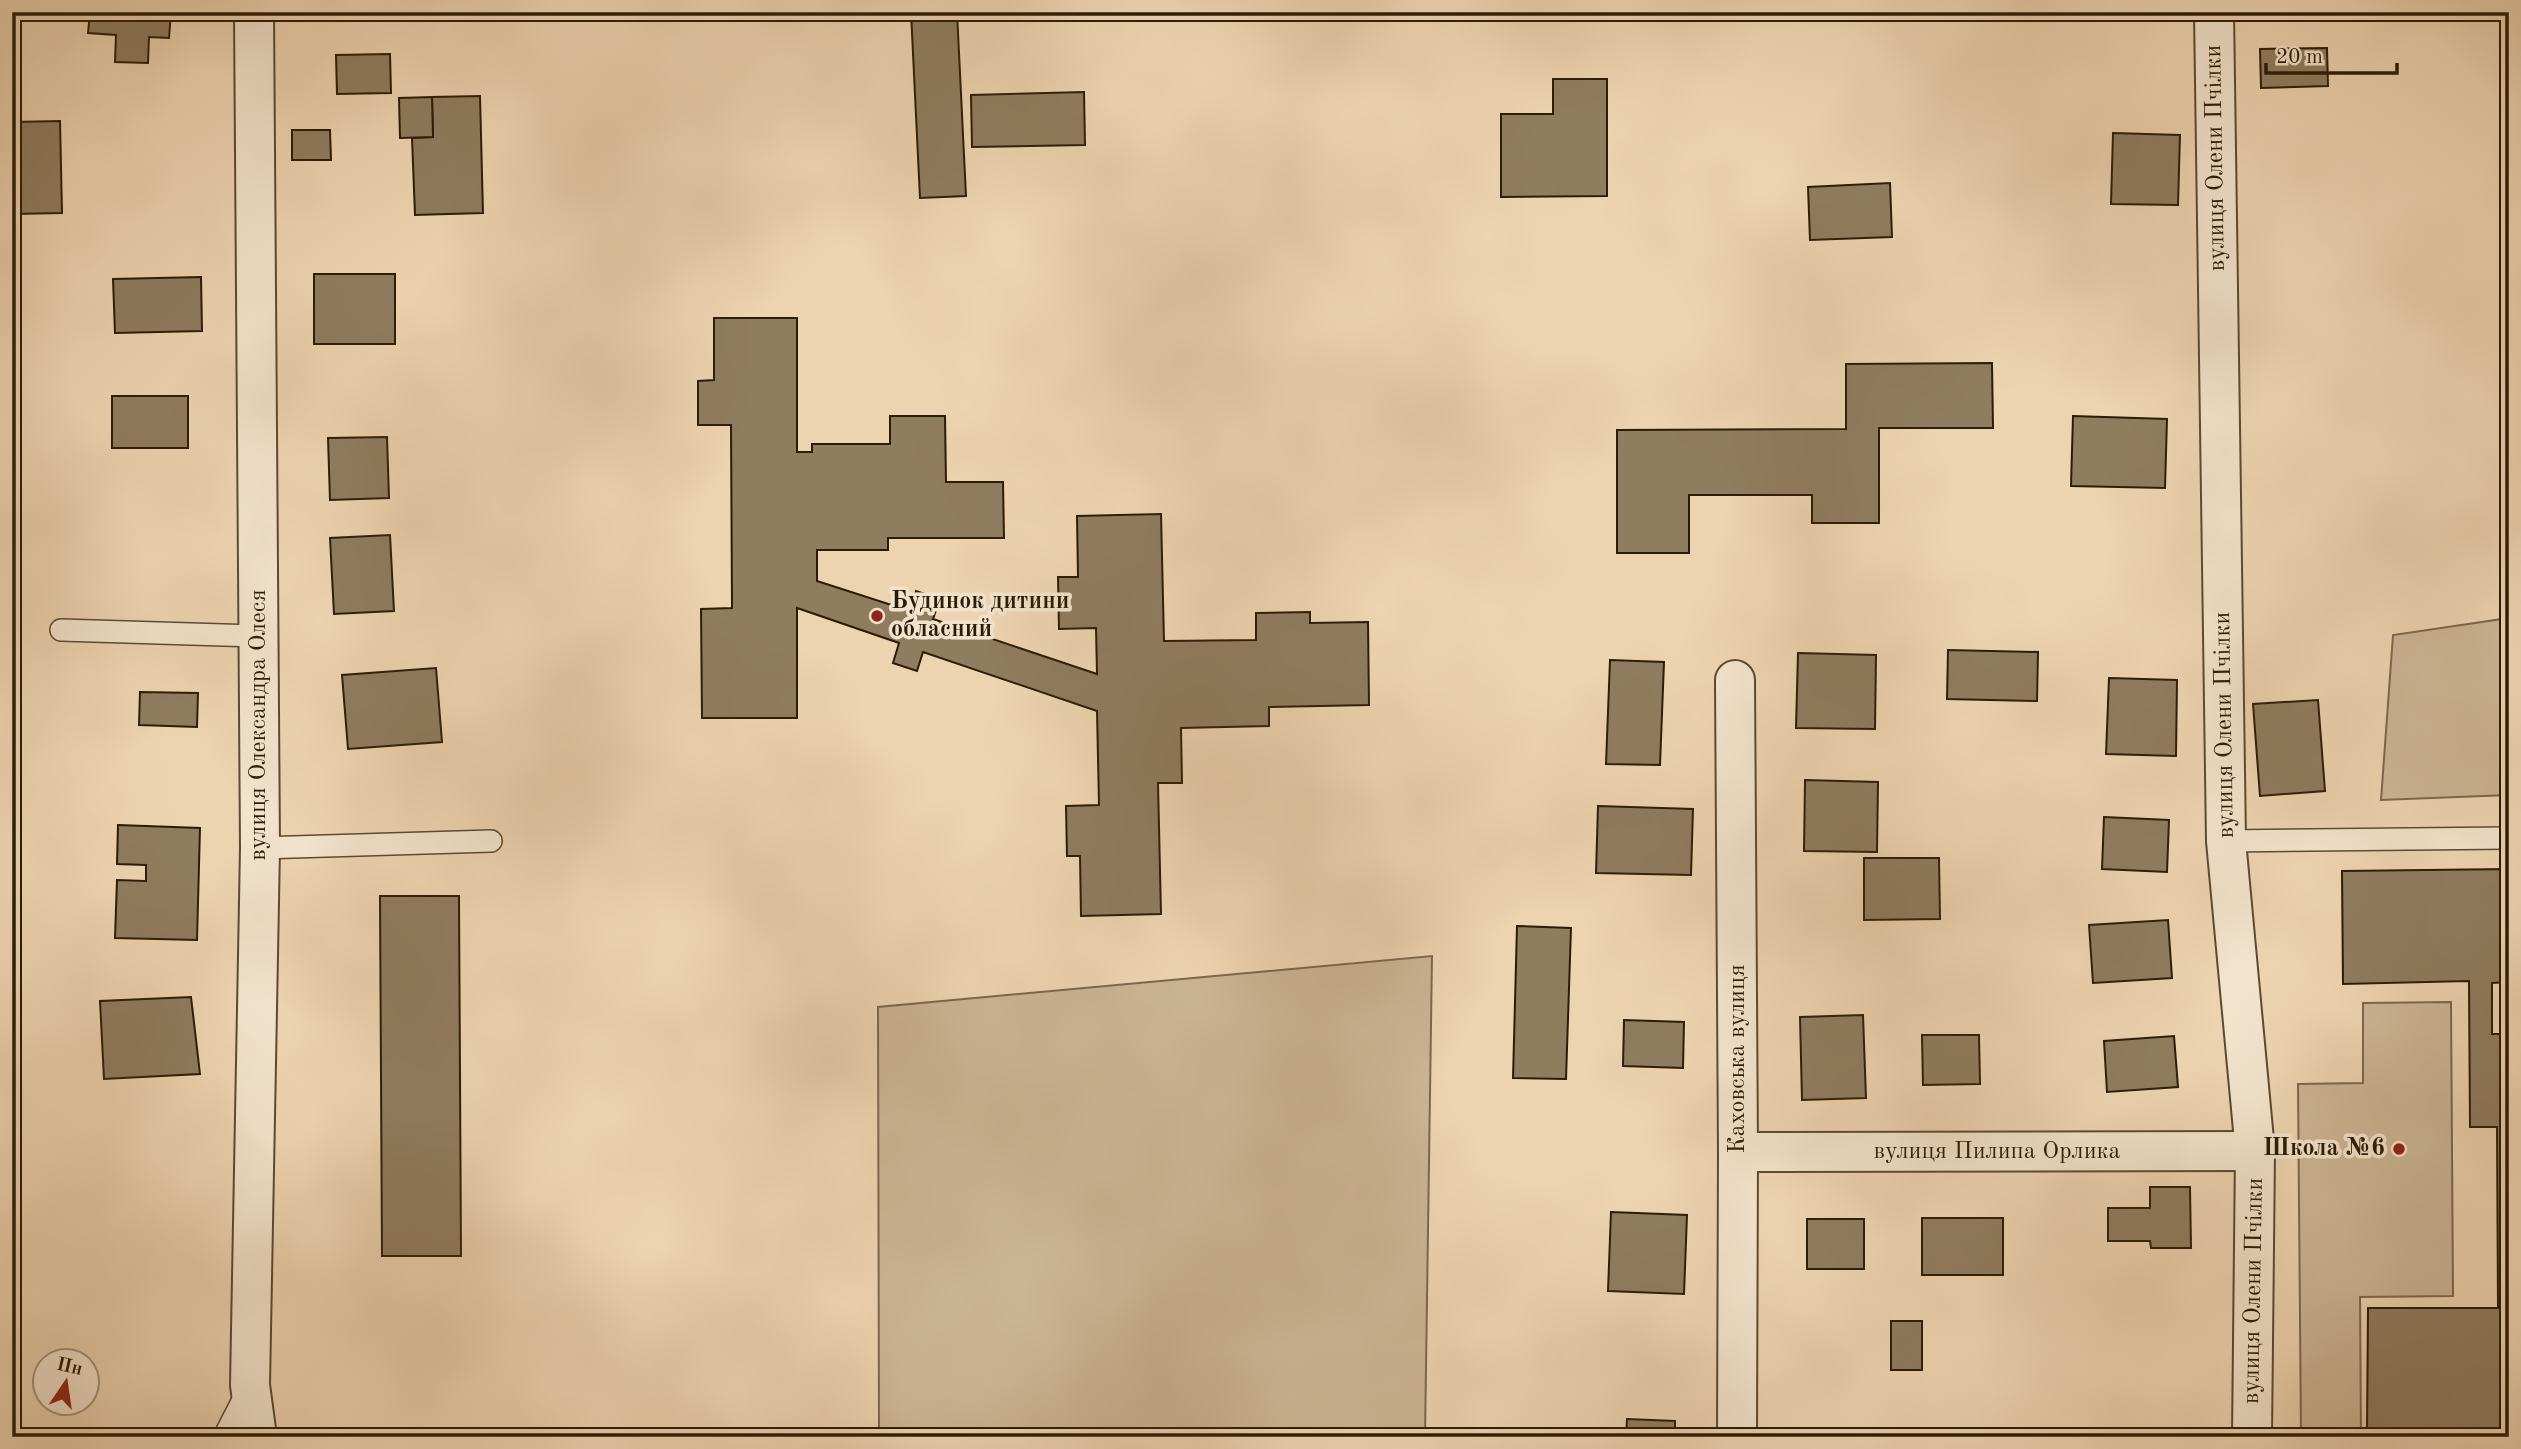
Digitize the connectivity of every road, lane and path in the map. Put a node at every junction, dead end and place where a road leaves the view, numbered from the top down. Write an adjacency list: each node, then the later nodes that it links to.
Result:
1 (254, 12): 4 (street, вулиця Олександра Олеся)
2 (2214, 12): 8 (street, вулиця Олени Пчілки)
3 (61, 630): 4 (lane)
4 (258, 636): 9 (street, вулиця Олександра Олеся)
5 (1735, 680): 11 (street, Каховська вулиця)
6 (2509, 838): 8 (lane)
7 (491, 841): 9 (lane)
8 (2227, 841): 10 (street, вулиця Олени Пчілки)
9 (260, 848): 12 (street, вулиця Олександра Олеся)
10 (2255, 1151): 11 (street, вулиця Пилипа Орлика); 16 (street, вулиця Олени Пчілки)
11 (1738, 1152): 15 (street, Каховська вулиця)
12 (250, 1385): 13 (lane); 14 (street, вулиця Олександра Олеся)
13 (224, 1437)
14 (257, 1437)
15 (1737, 1437)
16 (2252, 1437)

